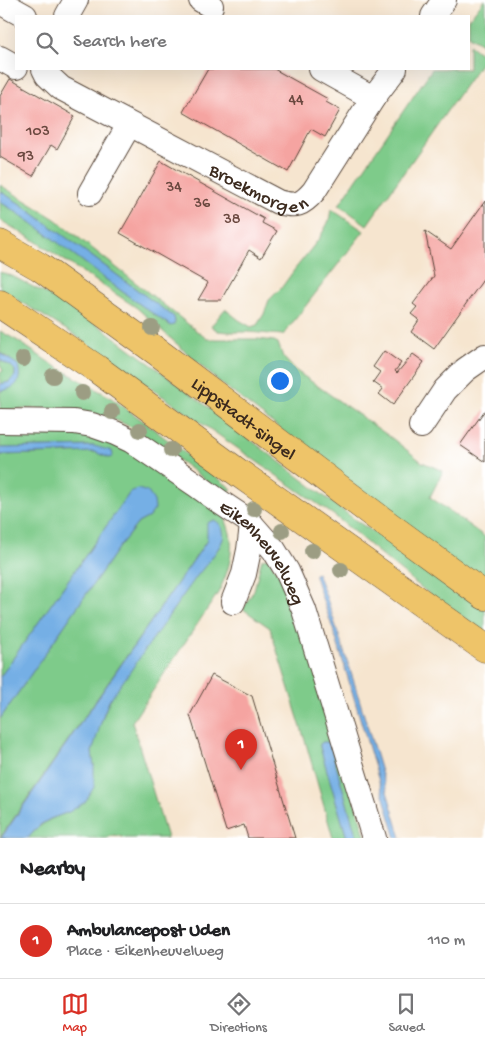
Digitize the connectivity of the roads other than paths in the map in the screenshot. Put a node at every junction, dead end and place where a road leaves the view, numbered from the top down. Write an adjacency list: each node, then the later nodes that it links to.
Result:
1 (76, 0): 5 (street)
2 (444, 0): 6 (street)
3 (0, 2): 4 (street)
4 (22, 15)
5 (68, 15)
6 (434, 15)
7 (0, 58): 8 (street)
8 (15, 66)
9 (44, 70): 13 (street, Broekmorgen)
10 (323, 70): 12 (street)
11 (394, 70): 12 (street, Broekmorgen)
12 (373, 98): 13 (street, Broekmorgen)
13 (129, 125): 14 (street)
14 (90, 193)
15 (0, 244): 22 (main road, Lippstadt-singel)
16 (0, 304): 24 (main road)
17 (485, 339): 18 (street)
18 (485, 355): 20 (street)
19 (0, 421): 21 (street, Eikenheuvelweg)
20 (421, 426)
21 (252, 525): 23 (street); 25 (street, Eikenheuvelweg)
22 (485, 596)
23 (233, 602)
24 (485, 648)
25 (374, 838)

